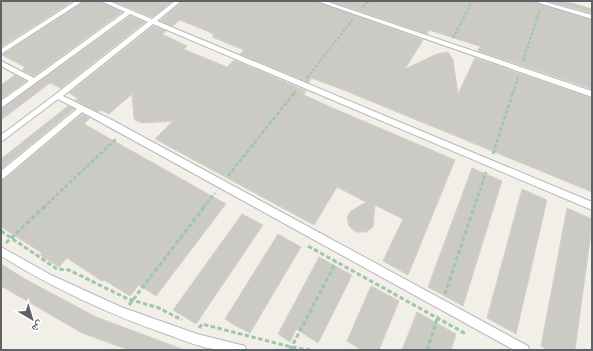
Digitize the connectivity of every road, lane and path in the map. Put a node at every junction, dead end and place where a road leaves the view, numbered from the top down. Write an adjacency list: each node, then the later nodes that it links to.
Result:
1 (80, 1): 13 (lane)
2 (104, 1): 8 (lane)
3 (178, 1): 11 (lane)
4 (320, 1): 9 (lane)
5 (368, 1): 9 (path)
6 (472, 1): 12 (path)
7 (539, 2): 10 (lane); 15 (path)
8 (129, 12): 11 (lane); 16 (lane)
9 (358, 14): 12 (lane); 17 (path)
10 (592, 17)
11 (151, 22): 17 (lane); 19 (lane)
12 (449, 45): 15 (lane)
13 (1, 52)
14 (1, 63): 16 (lane)
15 (521, 69): 18 (lane); 24 (path)
16 (34, 81): 20 (lane)
17 (302, 84): 24 (lane); 26 (path)
18 (592, 94)
19 (58, 96): 21 (lane); 23 (lane)
20 (1, 105)
21 (82, 108): 22 (lane); 25 (lane)
22 (125, 131): 26 (lane); 29 (path)
23 (1, 139)
24 (490, 163): 27 (lane); 34 (path)
25 (1, 176)
26 (222, 184): 31 (lane); 33 (path)
27 (592, 206)
28 (1, 231): 29 (path)
29 (11, 238): 30 (path); 33 (path)
30 (1, 247)
31 (342, 250): 34 (lane); 38 (path)
32 (1, 251): 35 (lane)
33 (132, 300): 35 (path); 36 (path)
34 (441, 305): 41 (path); 42 (lane)
35 (123, 313): 39 (lane)
36 (185, 322)
37 (192, 325): 38 (path)
38 (291, 349): 40 (path)
39 (241, 350)
40 (310, 350)
41 (427, 350)
42 (524, 350)

